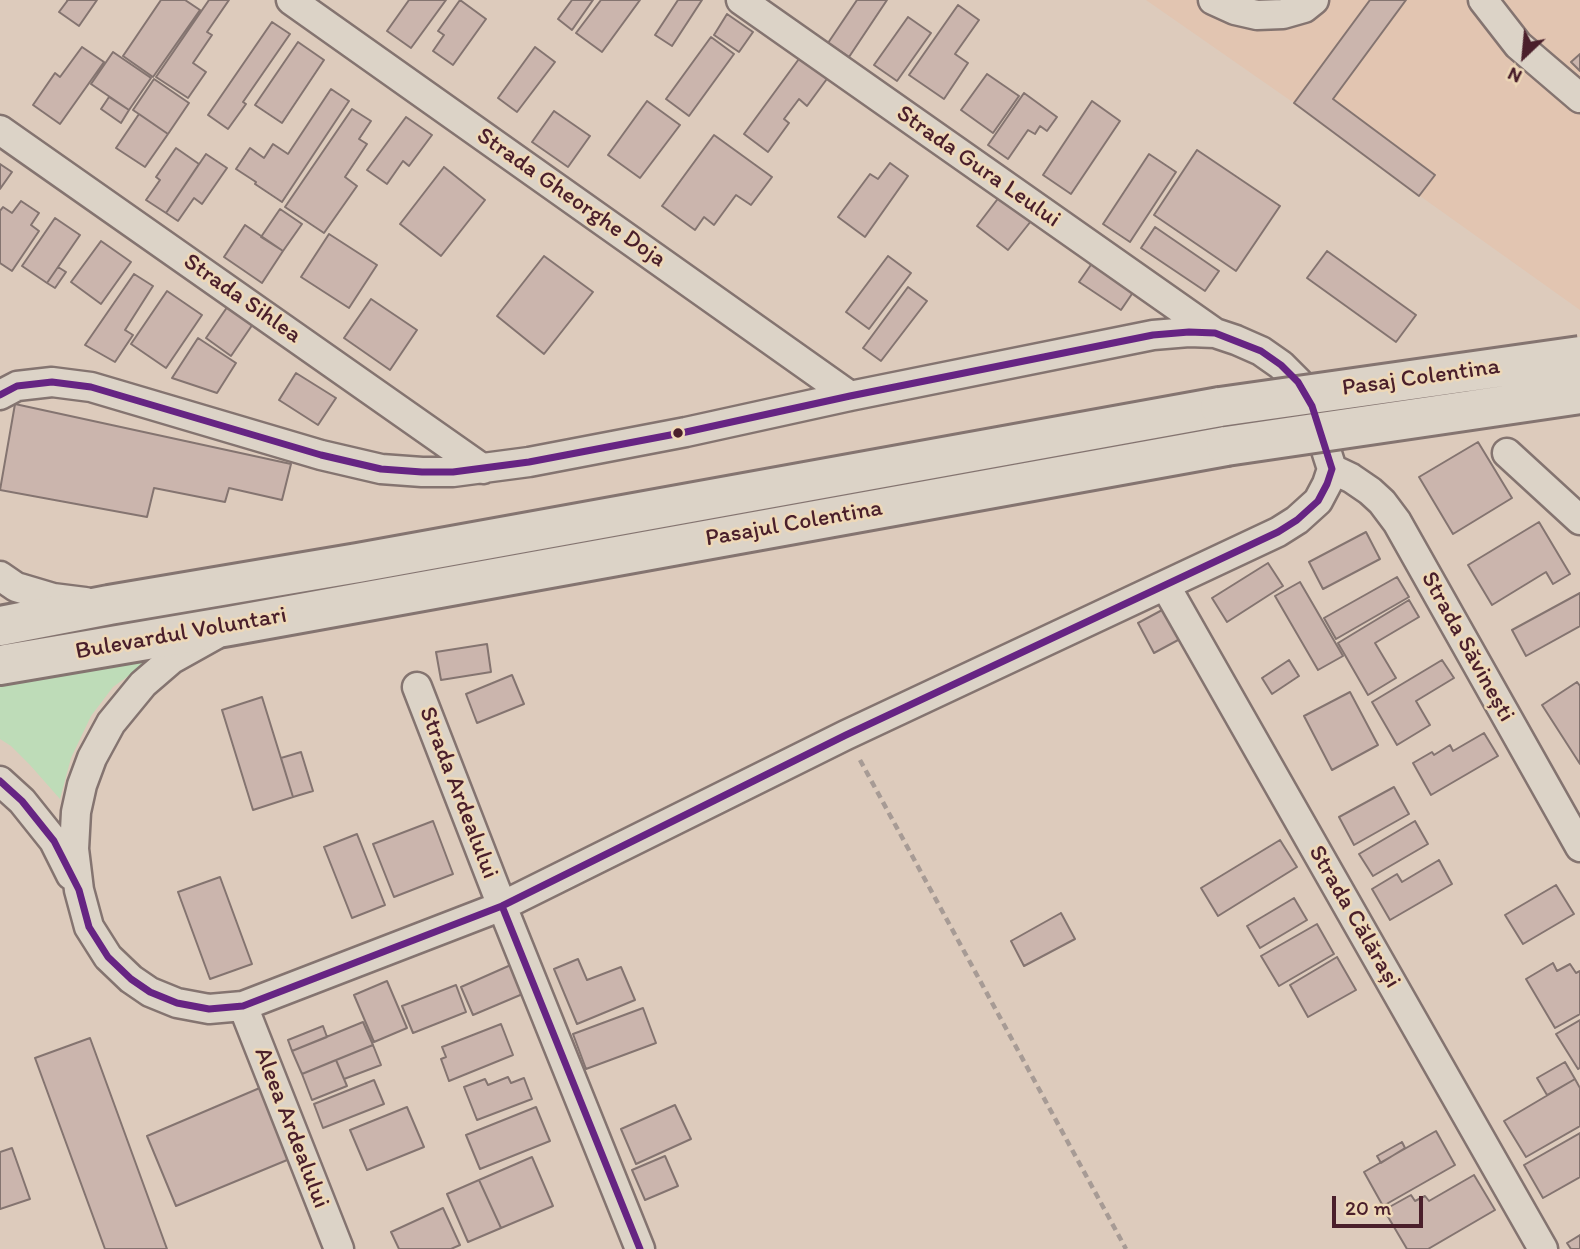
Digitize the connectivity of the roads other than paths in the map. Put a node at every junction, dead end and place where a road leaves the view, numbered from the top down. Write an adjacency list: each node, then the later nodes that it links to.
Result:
1 (291, 0): 12 (street, Strada Gheorghe Doja)
2 (741, 0): 8 (street, Strada Gura Leului)
3 (1213, 0): 4 (street)
4 (1314, 0)
5 (1483, 0): 6 (street)
6 (1580, 98)
7 (0, 130): 16 (street, Strada Sihlea)
8 (1215, 333): 12 (street); 17 (street)
9 (1580, 356): 13 (highway, Pasaj Colentina, bridge)
10 (1580, 394): 14 (highway, Pasaj Colentina, bridge)
11 (0, 395): 16 (street)
12 (850, 396): 16 (street)
13 (1220, 407): 19 (highway, Pasajul Colentina)
14 (1226, 446): 22 (highway, Pasajul Colentina)
15 (1507, 453): 18 (street)
16 (483, 469)
17 (1332, 469): 21 (street); 29 (street, Strada Săvinești)
18 (1580, 520)
19 (358, 564): 23 (highway, Bulevardul Voluntari)
20 (0, 576): 23 (street)
21 (1165, 586): 31 (street); 35 (street, Strada Călărași)
22 (363, 601): 25 (highway, Bulevardul Voluntari)
23 (109, 606): 24 (highway, Bulevardul Voluntari)
24 (0, 626)
25 (229, 626): 26 (highway, Bulevardul Voluntari); 30 (street)
26 (0, 665)
27 (417, 687): 31 (street, Strada Ardealului)
28 (0, 780): 30 (street)
29 (1580, 847)
30 (79, 890): 32 (street)
31 (502, 906): 32 (street); 34 (street, Strada Ardealului)
32 (243, 1006): 33 (street, Aleea Ardealului)
33 (339, 1249)
34 (640, 1249)
35 (1543, 1249)

